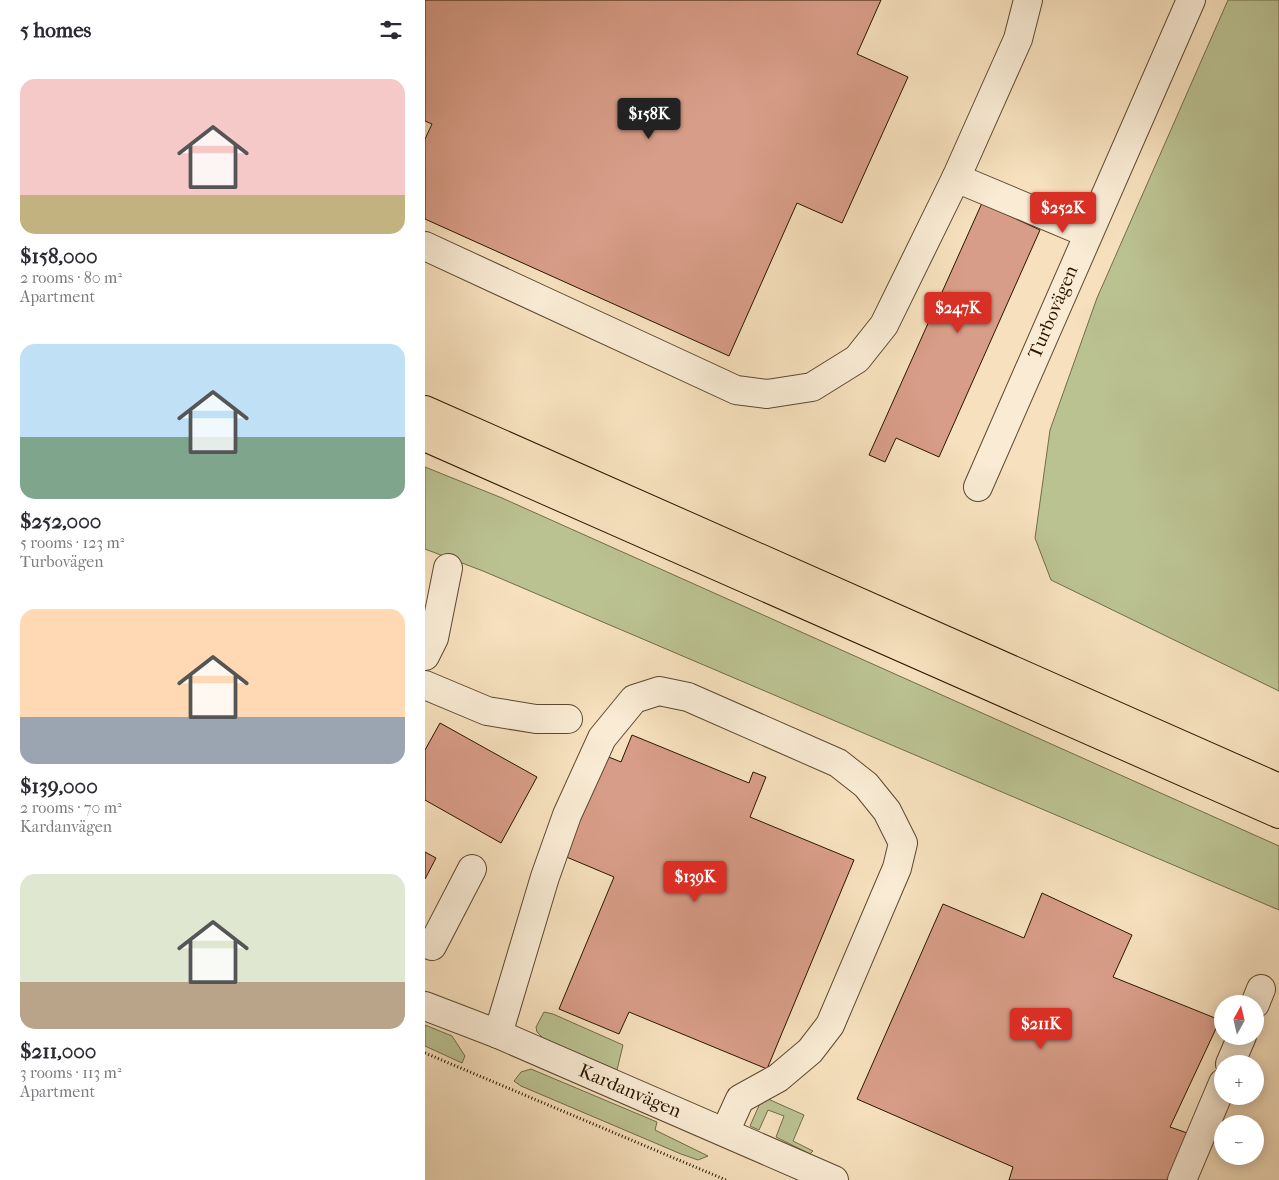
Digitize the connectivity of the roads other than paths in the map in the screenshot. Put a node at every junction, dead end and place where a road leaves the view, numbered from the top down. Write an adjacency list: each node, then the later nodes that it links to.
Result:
1 (1027, 0): 3 (street)
2 (1191, 0): 4 (street, Turbovägen)
3 (956, 178): 4 (street); 5 (street)
4 (1087, 232): 8 (street, Turbovägen)
5 (425, 246)
6 (425, 410): 13 (main road)
7 (425, 438): 14 (main road)
8 (978, 486)
9 (448, 568): 10 (street)
10 (425, 656)
11 (425, 685): 12 (street)
12 (568, 719)
13 (1279, 788)
14 (1279, 814)
15 (472, 869): 16 (street)
16 (425, 943)
17 (425, 1006): 18 (street, Kardanvägen)
18 (498, 1034): 20 (street, Kardanvägen); 20 (street)
19 (1214, 1104): 22 (street)
20 (725, 1132): 21 (street, Kardanvägen)
21 (834, 1180)
22 (1182, 1180)

